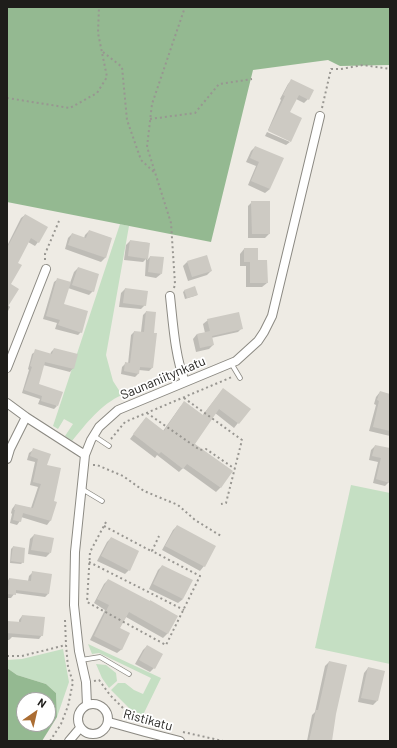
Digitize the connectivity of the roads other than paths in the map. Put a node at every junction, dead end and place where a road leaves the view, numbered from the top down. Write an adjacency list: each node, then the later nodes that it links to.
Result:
1 (320, 116): 4 (street, Saunaniitynkatu)
2 (46, 269): 5 (street)
3 (170, 296): 7 (street)
4 (231, 363): 6 (lane); 7 (street, Saunaniitynkatu)
5 (7, 368)
6 (239, 377)
7 (184, 382): 10 (street, Saunaniitynkatu)
8 (7, 403): 9 (street)
9 (26, 417): 12 (street); 13 (street)
10 (94, 436): 11 (lane); 12 (street, Saunaniitynkatu)
11 (108, 445)
12 (85, 455): 14 (street, Saunaniitynkatu)
13 (7, 459)
14 (82, 489): 15 (lane); 16 (street, Saunaniitynkatu)
15 (102, 501)
16 (81, 660): 17 (lane); 18 (street, Saunaniitynkatu)
17 (129, 674)
18 (88, 705): 19 (street); 20 (street)
19 (108, 722): 20 (street); 22 (street, Ristikatu)
20 (80, 728): 21 (street)
21 (69, 741)
22 (180, 741)

